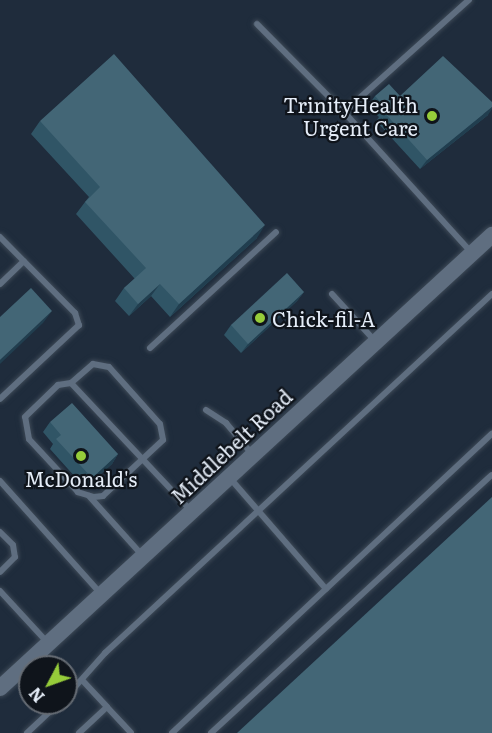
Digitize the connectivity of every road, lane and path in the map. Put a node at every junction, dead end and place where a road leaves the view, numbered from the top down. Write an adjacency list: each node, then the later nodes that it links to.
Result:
1 (469, 0): 3 (lane)
2 (256, 24): 3 (lane)
3 (344, 112): 7 (lane)
4 (276, 232): 13 (lane)
5 (492, 235): 7 (main road, Middlebelt Road)
6 (0, 237): 8 (lane)
7 (472, 254): 12 (main road, Middlebelt Road)
8 (24, 261): 9 (lane); 15 (lane)
9 (0, 284)
10 (332, 294): 12 (lane)
11 (492, 294): 25 (lane)
12 (376, 342): 18 (main road, Middlebelt Road)
13 (150, 348)
14 (71, 382): 19 (lane); 19 (lane); 23 (lane)
15 (0, 399)
16 (206, 410): 18 (lane)
17 (492, 434): 29 (lane)
18 (252, 455): 21 (main road, Middlebelt Road)
19 (143, 460): 23 (lane); 24 (lane)
20 (492, 475): 42 (lane)
21 (229, 477): 24 (main road, Middlebelt Road); 25 (lane)
22 (0, 481): 30 (lane)
23 (88, 495): 27 (lane)
24 (191, 511): 27 (main road, Middlebelt Road)
25 (258, 511): 29 (lane); 33 (lane)
26 (0, 532): 28 (lane)
27 (143, 556): 30 (main road, Middlebelt Road)
28 (0, 572)
29 (326, 590): 41 (lane)
30 (101, 595): 32 (main road, Middlebelt Road)
31 (2, 596): 32 (lane)
32 (48, 643): 35 (main road, Middlebelt Road)
33 (83, 681): 34 (lane); 36 (lane)
34 (78, 686)
35 (0, 688)
36 (107, 707): 39 (lane); 40 (lane)
37 (46, 715): 38 (lane)
38 (27, 733)
39 (79, 733)
40 (131, 733)
41 (172, 733)
42 (211, 733)

